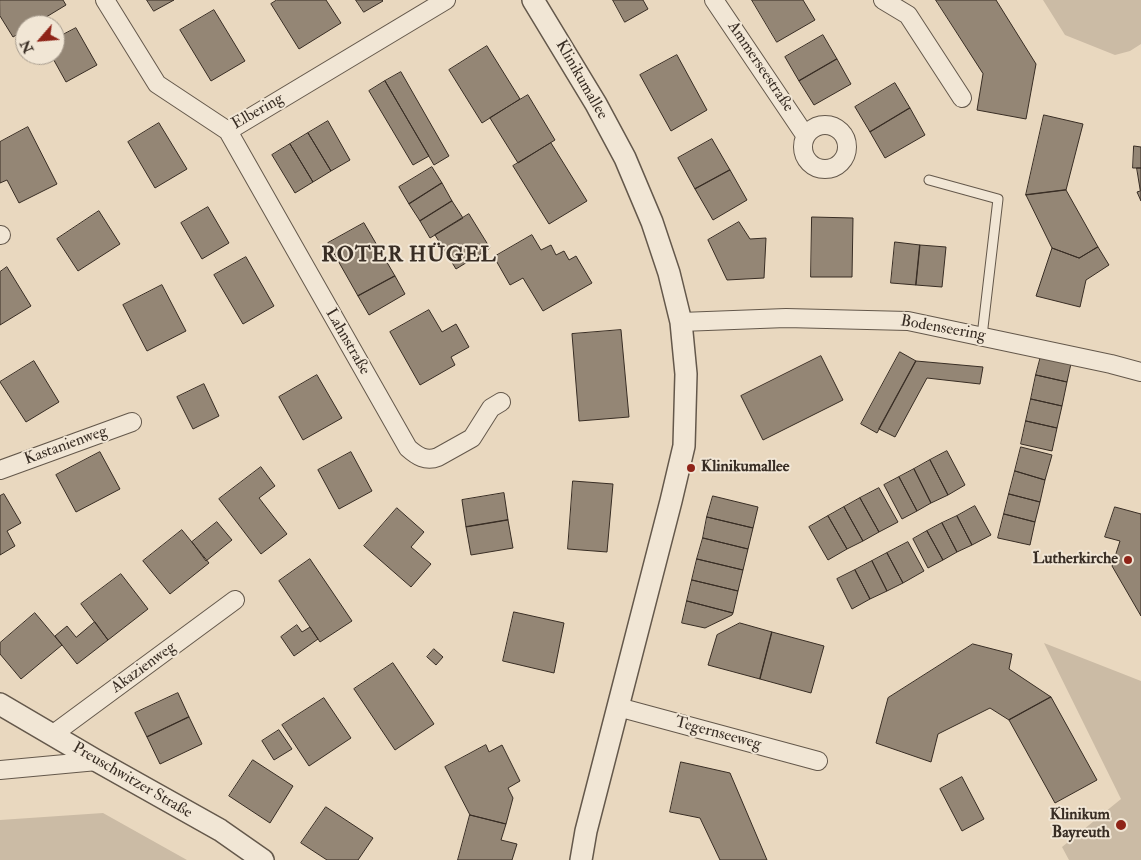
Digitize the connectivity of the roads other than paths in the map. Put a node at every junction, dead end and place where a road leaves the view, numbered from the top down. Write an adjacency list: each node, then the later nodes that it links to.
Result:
1 (105, 0): 7 (street, Elbering)
2 (446, 0): 7 (street, Elbering)
3 (533, 0): 10 (street, Klinikumallee)
4 (714, 0): 8 (street, Ammerseestraße)
5 (883, 0): 6 (street)
6 (962, 98)
7 (228, 131): 13 (street, Lahnstraße)
8 (805, 135)
9 (929, 180): 11 (lane)
10 (681, 322): 11 (street, Bodenseering); 18 (street, Klinikumallee)
11 (982, 336): 12 (street, Bodenseering)
12 (1141, 372)
13 (501, 402)
14 (132, 422): 15 (street, Kastanienweg)
15 (0, 470)
16 (235, 600): 19 (street, Akazienweg)
17 (0, 704): 19 (street, Preuschwitzer Straße)
18 (618, 707): 21 (street, Tegernseeweg); 24 (street, Klinikumallee)
19 (52, 735): 20 (street, Preuschwitzer Straße)
20 (97, 761): 22 (street); 23 (street, Preuschwitzer Straße)
21 (818, 761)
22 (0, 770)
23 (263, 860)
24 (581, 860)

